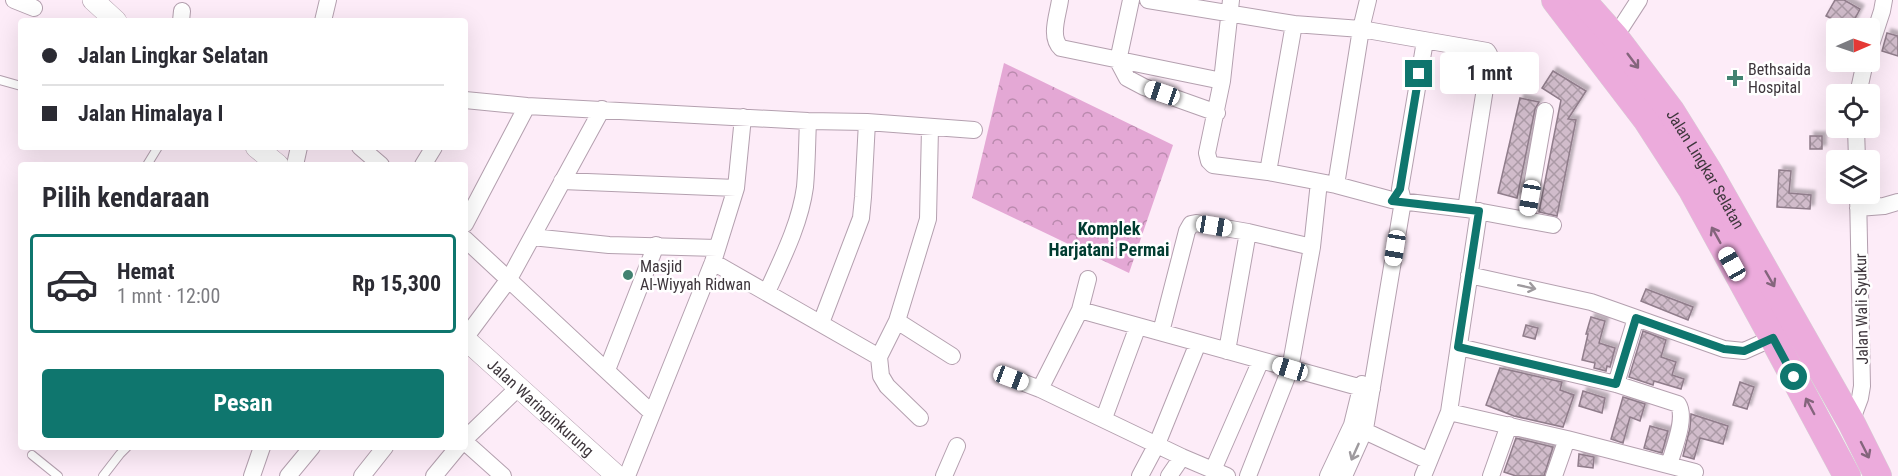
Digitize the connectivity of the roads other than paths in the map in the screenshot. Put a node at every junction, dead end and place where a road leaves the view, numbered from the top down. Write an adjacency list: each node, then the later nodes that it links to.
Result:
1 (14, 0): 12 (street)
2 (328, 0): 14 (street)
3 (1060, 0): 20 (street)
4 (1131, 0): 20 (street)
5 (1148, 0): 11 (street)
6 (1368, 0): 17 (street)
7 (1639, 0): 18 (street)
8 (1884, 0): 15 (street)
9 (98, 2): 13 (street)
10 (1569, 2): 18 (highway, Jalan Lingkar Selatan); 67 (highway, Jalan Lingkar Selatan, one-way to 10)
11 (1230, 7): 16 (street); 22 (street)
12 (34, 9)
13 (113, 18)
14 (324, 18)
15 (1879, 18)
16 (1294, 24): 17 (street); 38 (street)
17 (1360, 29): 19 (street); 40 (street)
18 (1615, 37): 86 (highway, Jalan Lingkar Selatan, one-way to 86)
19 (1425, 41): 42 (street); 46 (street)
20 (1118, 61): 22 (street); 28 (street)
21 (0, 80): 23 (lane)
22 (1222, 81): 28 (street)
23 (18, 85)
24 (468, 100): 25 (street)
25 (527, 106): 26 (street); 47 (street)
26 (602, 109): 29 (street); 39 (street)
27 (1545, 111): 48 (street)
28 (1217, 113): 38 (street)
29 (743, 117): 30 (street); 41 (street)
30 (808, 122): 31 (street); 59 (street)
31 (867, 122): 32 (street); 63 (street)
32 (930, 128): 33 (street); 62 (street)
33 (974, 130)
34 (260, 150): 36 (street)
35 (364, 150): 37 (street)
36 (274, 162)
37 (378, 162)
38 (1268, 172): 40 (street)
39 (562, 182): 41 (street); 51 (street)
40 (1328, 183): 42 (street); 54 (street)
41 (736, 188): 55 (street)
42 (1398, 197): 46 (street); 80 (street)
43 (1898, 202): 45 (street)
44 (1858, 204): 86 (street, Jalan Wali Syukur)
45 (1874, 204)
46 (1472, 210): 48 (street); 56 (street)
47 (468, 218)
48 (1526, 220): 49 (street)
49 (1553, 225)
50 (1248, 232): 54 (street); 65 (street); 71 (street)
51 (532, 237): 53 (street); 57 (street)
52 (468, 242): 57 (street)
53 (656, 245): 55 (street); 76 (street)
54 (1312, 247): 75 (street)
55 (715, 255): 59 (street); 83 (street)
56 (1469, 275): 61 (street, one-way to 61); 70 (street)
57 (508, 279): 66 (street); 76 (street)
58 (1088, 279): 60 (street)
59 (767, 292): 63 (street)
60 (1080, 310): 64 (street); 81 (street)
61 (1636, 318): 67 (street); 78 (street)
62 (897, 321): 72 (street); 73 (street)
63 (821, 323): 73 (street)
64 (1138, 326): 65 (street); 85 (street)
65 (1161, 332): 69 (street)
66 (468, 335)
67 (1773, 338): 122 (highway, Jalan Lingkar Selatan, one-way to 67)
68 (468, 342): 79 (street, Jalan Waringinkurung)
69 (1198, 343): 71 (street); 92 (street)
70 (1458, 347): 78 (street); 82 (street)
71 (1227, 351): 74 (street)
72 (952, 356)
73 (879, 357): 84 (street)
74 (1261, 360): 75 (street); 104 (street)
75 (1290, 369): 80 (street); 117 (street)
76 (607, 370): 83 (street)
77 (1011, 378): 81 (street)
78 (1616, 384): 101 (street)
79 (518, 388): 89 (street); 112 (street, Jalan Waringinkurung)
80 (1367, 388): 88 (street)
81 (1040, 389): 85 (street)
82 (1449, 412): 87 (street); 102 (street)
83 (652, 413): 113 (street)
84 (920, 418)
85 (1104, 418): 92 (street)
86 (1851, 422): 123 (highway, Jalan Lingkar Selatan, one-way to 123)
87 (1509, 425): 90 (street); 120 (street)
88 (1358, 427): 102 (street); 118 (street); 119 (street, one-way to 119)
89 (468, 438)
90 (1567, 439): 101 (street); 121 (street)
91 (468, 444): 111 (street)
92 (1157, 444): 100 (street); 115 (street)
93 (957, 446): 114 (street)
94 (124, 450): 106 (lane)
95 (261, 450): 107 (street)
96 (310, 450): 108 (street)
97 (383, 450): 109 (street)
98 (456, 450): 110 (street)
99 (32, 454): 105 (lane)
100 (1182, 457): 104 (street); 116 (street)
101 (1669, 465): 103 (street)
102 (1426, 469)
103 (1695, 472)
104 (1220, 473)
105 (58, 476)
106 (103, 476)
107 (252, 476)
108 (288, 476)
109 (362, 476)
110 (434, 476)
111 (503, 476)
112 (617, 476)
113 (627, 476)
114 (944, 476)
115 (1140, 476)
116 (1169, 476)
117 (1248, 476)
118 (1328, 476)
119 (1344, 476)
120 (1491, 476)
121 (1554, 476)
122 (1847, 476)
123 (1878, 476)

